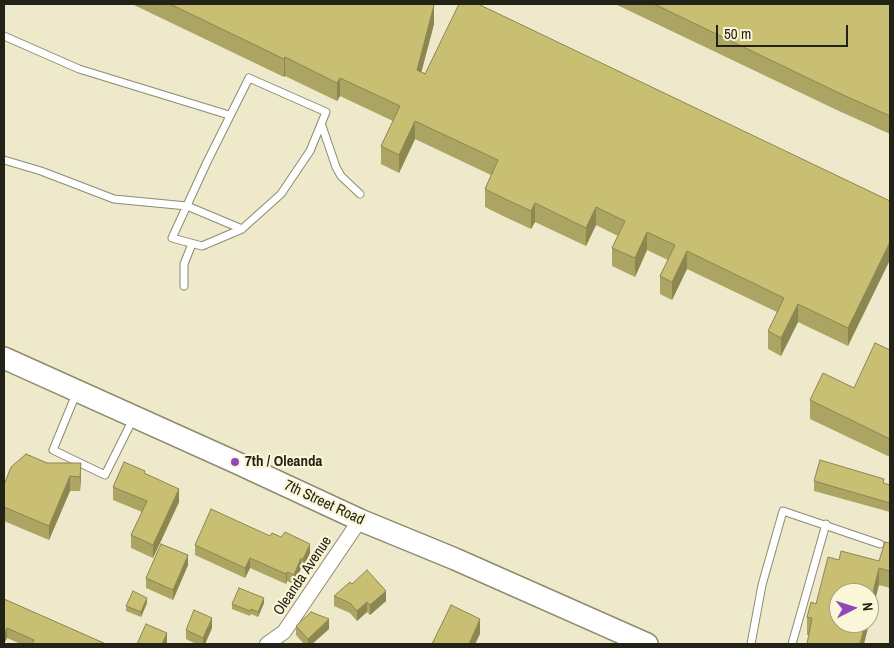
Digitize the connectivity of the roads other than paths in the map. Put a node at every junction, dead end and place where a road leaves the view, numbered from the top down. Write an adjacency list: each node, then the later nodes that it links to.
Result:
1 (4, 36): 2 (lane)
2 (230, 115): 3 (lane); 6 (lane)
3 (322, 126): 5 (lane); 7 (lane)
4 (4, 160): 6 (lane)
5 (360, 194)
6 (187, 206): 7 (lane); 8 (lane)
7 (242, 229): 8 (lane)
8 (192, 244): 9 (lane)
9 (184, 286)
10 (4, 358): 11 (main road, 7th Street Road)
11 (77, 391): 12 (main road, 7th Street Road); 12 (lane)
12 (134, 417): 13 (main road, 7th Street Road)
13 (360, 520): 16 (street, Oleanda Avenue); 17 (main road, 7th Street Road)
14 (826, 524): 15 (lane); 18 (lane); 19 (lane)
15 (880, 544)
16 (267, 644)
17 (647, 644)
18 (751, 644)
19 (792, 644)

